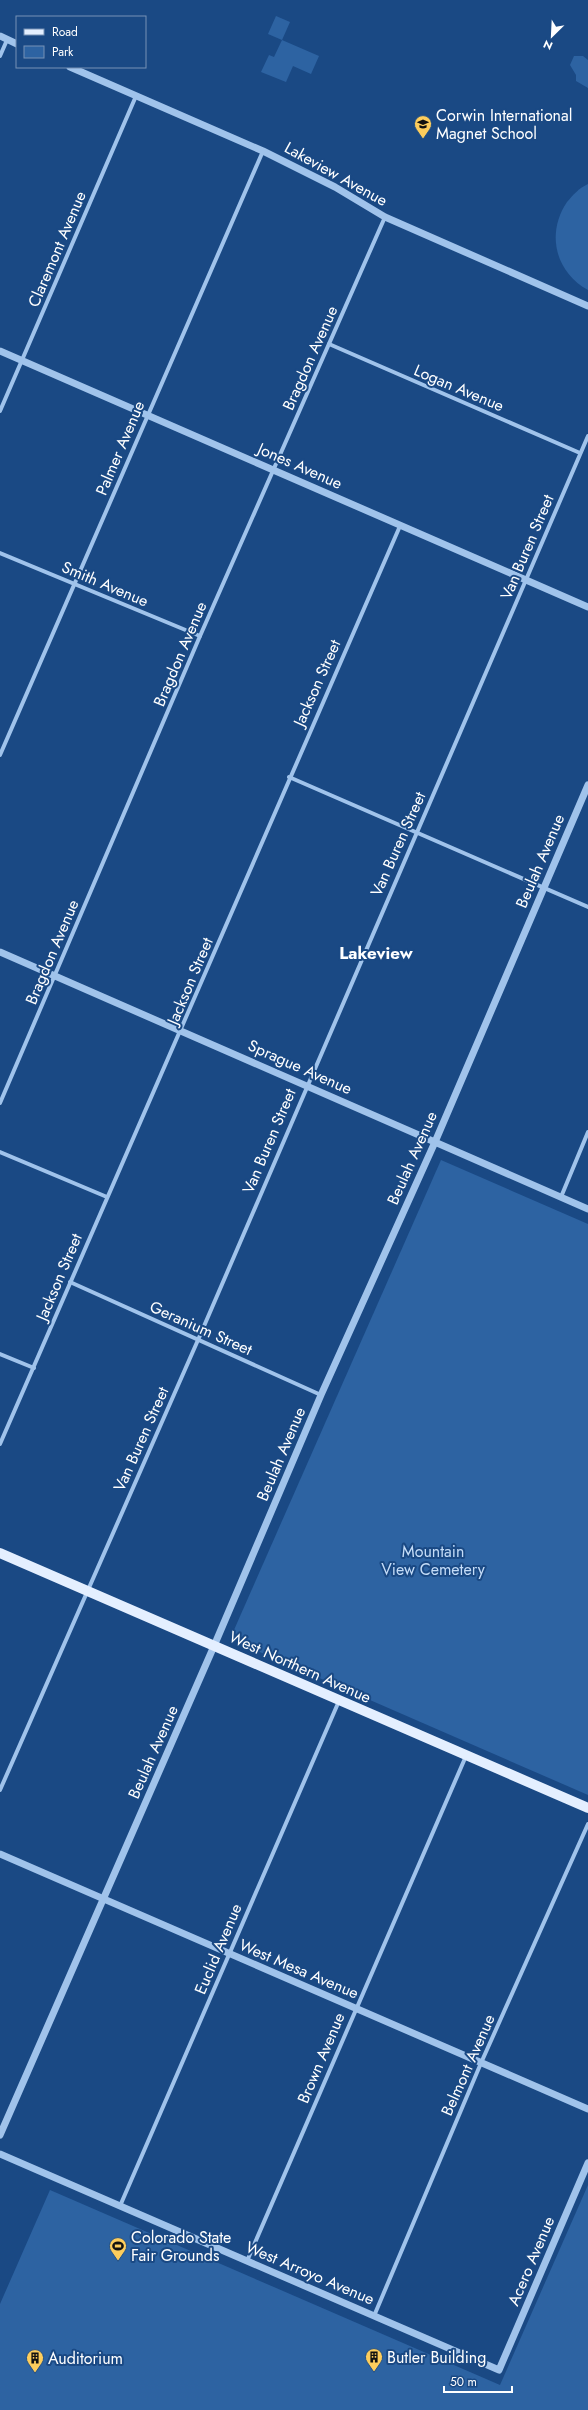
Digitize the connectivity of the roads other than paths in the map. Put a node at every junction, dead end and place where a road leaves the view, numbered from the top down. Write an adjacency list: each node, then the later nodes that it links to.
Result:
1 (0, 36): 2 (street)
2 (7, 40): 3 (street); 4 (street)
3 (16, 44)
4 (0, 56)
5 (72, 68): 6 (street, Lakeview Avenue)
6 (136, 96): 7 (street, Lakeview Avenue); 12 (street, Claremont Avenue)
7 (263, 151): 8 (street, Lakeview Avenue); 14 (street, Palmer Avenue)
8 (385, 217): 9 (street, Lakeview Avenue); 10 (street, Bragdon Avenue)
9 (588, 306)
10 (329, 344): 16 (street, Logan Avenue); 17 (street, Bragdon Avenue)
11 (0, 351): 12 (street, Jones Avenue)
12 (22, 360): 13 (street, Claremont Avenue); 14 (street, Jones Avenue)
13 (0, 411)
14 (147, 414): 17 (street, Jones Avenue); 21 (street, Palmer Avenue)
15 (588, 436): 16 (street, Van Buren Street)
16 (580, 453): 20 (street, Van Buren Street)
17 (274, 469): 18 (street, Jones Avenue); 23 (street, Bragdon Avenue)
18 (400, 526): 20 (street, Jones Avenue); 25 (street, Jackson Street)
19 (0, 553): 21 (street, Smith Avenue)
20 (526, 581): 22 (street, Jones Avenue); 27 (street, Van Buren Street)
21 (75, 585): 23 (street, Smith Avenue); 24 (street, Palmer Avenue)
22 (588, 607)
23 (200, 636): 31 (street, Bragdon Avenue)
24 (1, 752)
25 (289, 777): 27 (street); 32 (street, Jackson Street)
26 (588, 785): 28 (street, Beulah Avenue)
27 (416, 833): 28 (street); 33 (street, Van Buren Street)
28 (544, 887): 29 (street); 36 (street, Beulah Avenue)
29 (588, 907)
30 (0, 952): 31 (street, Sprague Avenue)
31 (55, 976): 32 (street, Sprague Avenue); 34 (street, Bragdon Avenue)
32 (182, 1031): 33 (street, Sprague Avenue); 38 (street, Jackson Street)
33 (306, 1085): 36 (street, Sprague Avenue); 42 (street, Van Buren Street)
34 (0, 1103)
35 (588, 1132): 39 (street)
36 (435, 1142): 39 (street, Sprague Avenue); 45 (street, Beulah Avenue)
37 (0, 1152): 38 (street)
38 (107, 1197): 41 (street, Jackson Street)
39 (560, 1197): 40 (street, Sprague Avenue)
40 (588, 1209)
41 (70, 1282): 42 (street, Geranium Street); 44 (street, Jackson Street)
42 (198, 1340): 45 (street, Geranium Street); 48 (street, Van Buren Street)
43 (0, 1354): 44 (street)
44 (34, 1368): 46 (street, Jackson Street)
45 (321, 1395): 49 (street, Beulah Avenue)
46 (0, 1444)
47 (0, 1553): 48 (main road, West Northern Avenue)
48 (87, 1592): 49 (main road, West Northern Avenue); 52 (street, Van Buren Street)
49 (214, 1646): 50 (main road, West Northern Avenue); 56 (street, Beulah Avenue)
50 (339, 1701): 51 (main road, West Northern Avenue); 57 (street, Euclid Avenue)
51 (466, 1756): 53 (main road, West Northern Avenue); 58 (street, Brown Avenue)
52 (0, 1790)
53 (588, 1808)
54 (588, 1824): 59 (street, Belmont Avenue)
55 (0, 1854): 56 (street, West Mesa Avenue)
56 (103, 1898): 57 (street, West Mesa Avenue); 61 (street, Beulah Avenue)
57 (229, 1954): 58 (street, West Mesa Avenue); 64 (street, Euclid Avenue)
58 (356, 2008): 59 (street, West Mesa Avenue); 65 (street, Brown Avenue)
59 (481, 2063): 60 (street, West Mesa Avenue); 66 (street, Belmont Avenue)
60 (588, 2109)
61 (0, 2135)
62 (0, 2154): 64 (street, West Arroyo Avenue)
63 (588, 2163): 67 (street, Acero Avenue)
64 (120, 2206): 65 (street, West Arroyo Avenue)
65 (247, 2261): 66 (street, West Arroyo Avenue)
66 (374, 2316): 67 (street, West Arroyo Avenue)
67 (499, 2370)

